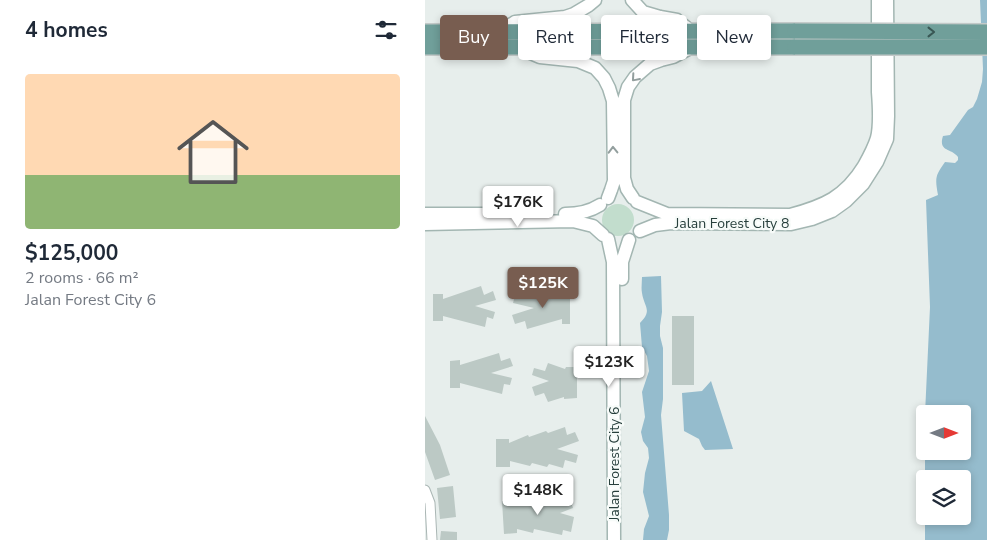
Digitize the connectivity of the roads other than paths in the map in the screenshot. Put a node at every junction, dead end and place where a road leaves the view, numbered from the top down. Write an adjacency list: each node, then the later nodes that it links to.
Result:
1 (595, 0): 5 (street)
2 (632, 0): 10 (street)
3 (878, 0): 14 (street, Jalan Forest City 8)
4 (887, 0): 18 (street, Jalan Forest City 8)
5 (508, 27)
6 (425, 32): 7 (main road)
7 (440, 32)
8 (508, 32): 10 (main road)
9 (987, 32): 10 (main road, one-way to 9, bridge)
10 (692, 40): 12 (main road); 13 (main road, bridge); 14 (street, one-way to 14)
11 (425, 47): 12 (main road)
12 (517, 47): 15 (street, one-way to 12)
13 (987, 47)
14 (635, 200): 15 (street); 18 (street)
15 (604, 201): 16 (street); 19 (street)
16 (425, 214)
17 (425, 224): 19 (street)
18 (640, 232): 20 (street)
19 (606, 237): 20 (street); 23 (street, Jalan Forest City 6)
20 (629, 240): 24 (street, Jalan Forest City 6)
21 (425, 490): 22 (street)
22 (431, 540)
23 (614, 540)
24 (623, 540)

